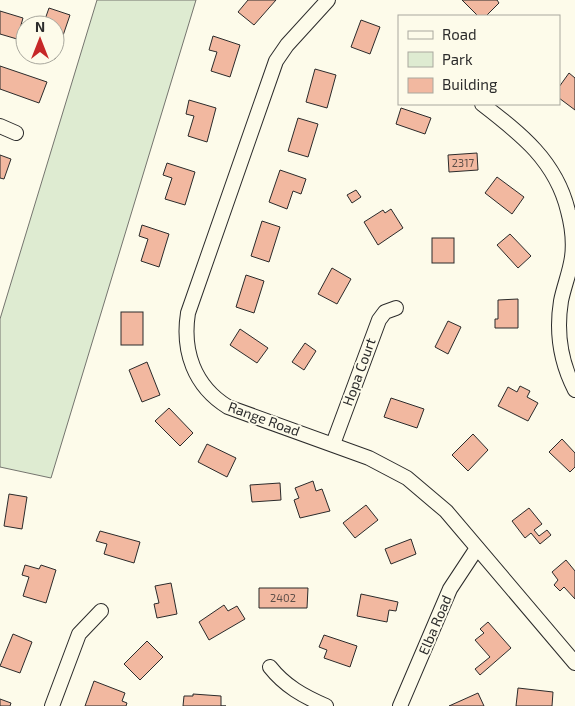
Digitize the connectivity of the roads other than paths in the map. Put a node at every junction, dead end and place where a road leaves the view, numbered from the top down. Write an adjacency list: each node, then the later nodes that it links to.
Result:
1 (328, 0): 7 (street, Range Road)
2 (483, 105): 6 (street)
3 (0, 126): 4 (street)
4 (16, 134)
5 (396, 308): 7 (street, Hopa Court)
6 (575, 390)
7 (333, 444): 8 (street, Range Road)
8 (478, 548): 10 (street, Range Road); 14 (street, Elba Road)
9 (101, 611): 12 (street)
10 (574, 660)
11 (270, 666): 13 (street)
12 (52, 706)
13 (326, 706)
14 (400, 706)

